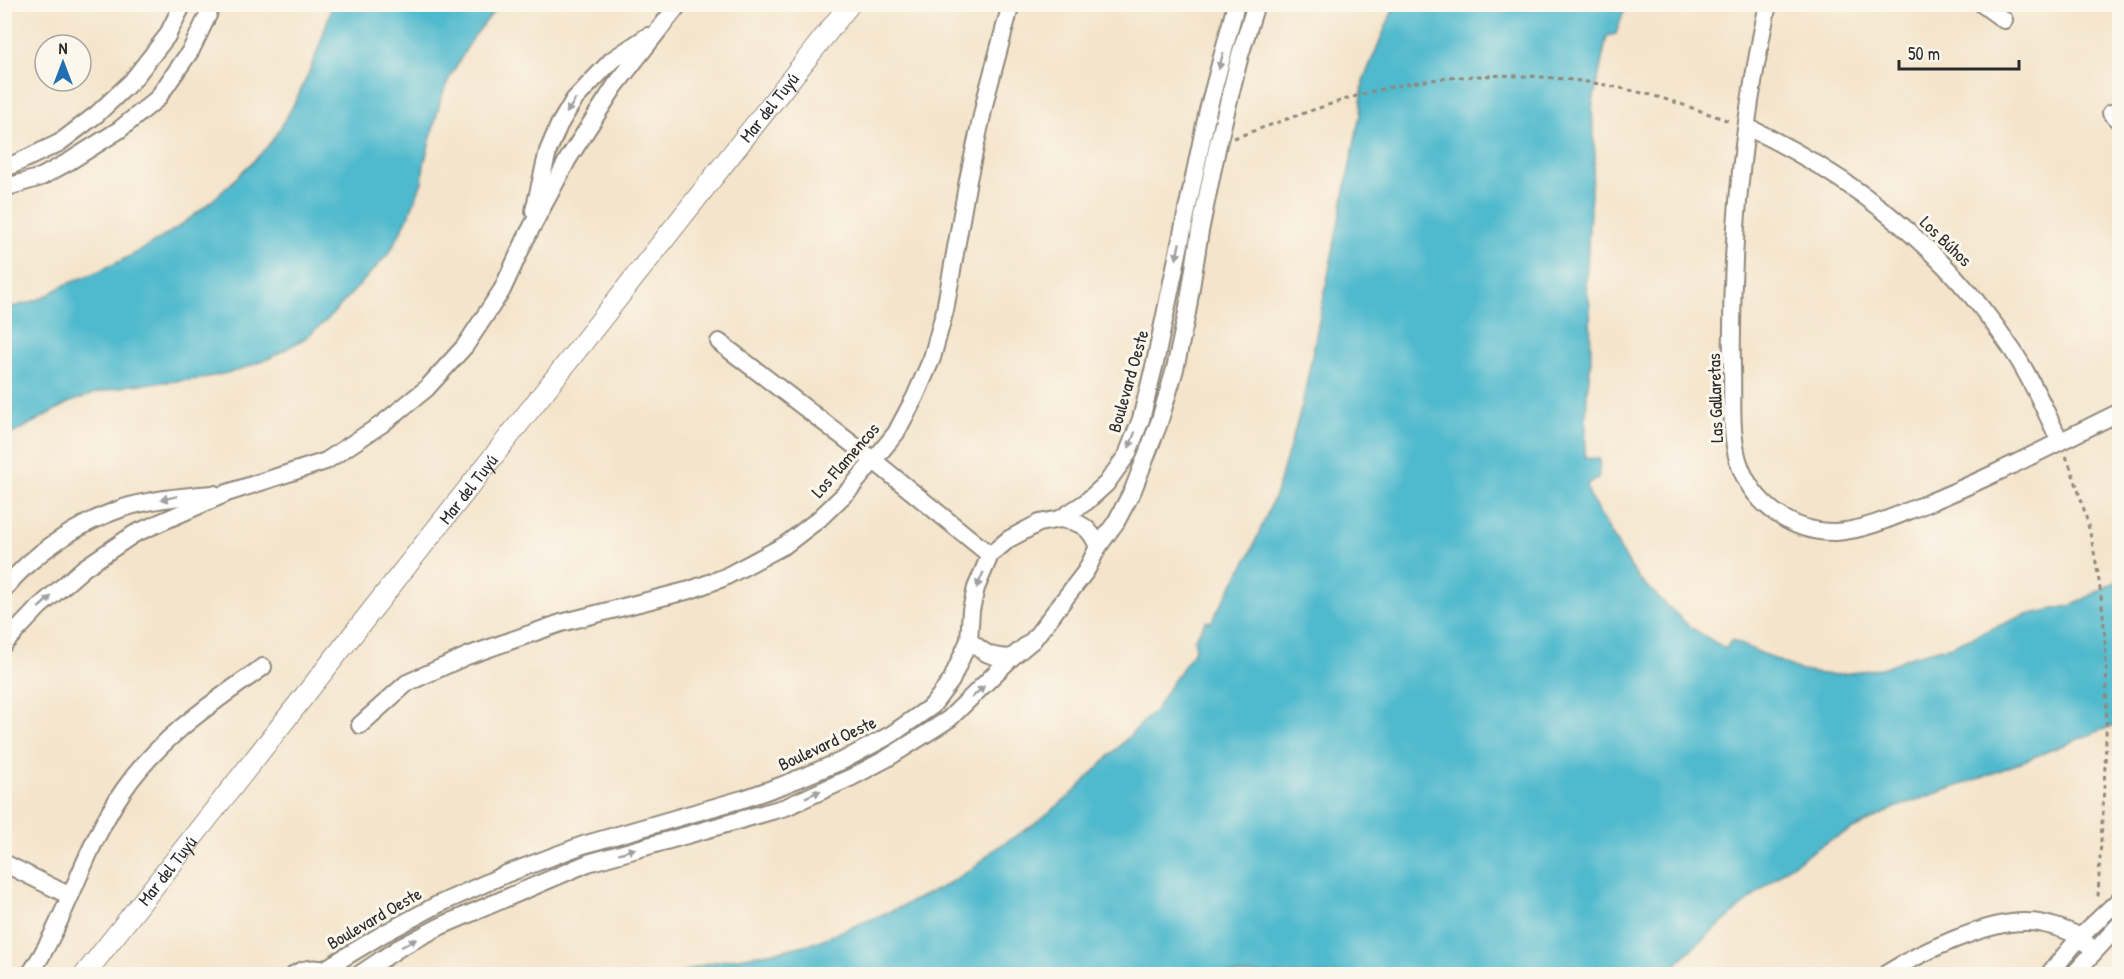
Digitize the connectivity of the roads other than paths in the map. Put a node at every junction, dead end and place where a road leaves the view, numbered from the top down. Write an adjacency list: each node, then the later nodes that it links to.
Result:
1 (183, 4): 17 (street)
2 (211, 4): 20 (street)
3 (679, 4): 11 (street)
4 (850, 4): 54 (street, Mar del Tuyú)
5 (1011, 4): 29 (street, Los Flamencos)
6 (1236, 4): 14 (street, Boulevard Oeste, one-way to 14)
7 (1256, 4): 15 (street)
8 (1768, 4): 16 (street, Las Gallaretas)
9 (1982, 4): 10 (street)
10 (2004, 20)
11 (661, 27): 12 (street); 13 (street)
12 (597, 74): 13 (street); 18 (street, one-way to 18)
13 (615, 86): 19 (street)
14 (1208, 110): 15 (street); 25 (street, Boulevard Oeste, one-way to 25)
15 (1226, 115): 26 (street)
16 (1747, 127): 28 (street, Los Búhos); 28 (street, Las Gallaretas)
17 (59, 143): 20 (street); 21 (street)
18 (548, 151): 19 (street); 23 (street)
19 (568, 159): 23 (street)
20 (70, 161): 22 (street)
21 (4, 169)
22 (4, 188)
23 (527, 236): 30 (street)
24 (719, 342): 29 (street)
25 (1155, 363): 26 (street); 32 (street, Boulevard Oeste, one-way to 32)
26 (1175, 369): 34 (street)
27 (2120, 412): 28 (street, Las Gallaretas)
28 (2060, 441)
29 (873, 460): 35 (street); 41 (street, Los Flamencos)
30 (227, 493): 31 (street, one-way to 31); 33 (street)
31 (123, 508): 33 (street); 36 (street)
32 (1060, 519): 34 (street); 35 (street, Boulevard Oeste)
33 (134, 534): 38 (street, one-way to 33)
34 (1098, 547): 39 (street)
35 (990, 555): 37 (street, Boulevard Oeste, one-way to 37)
36 (4, 589)
37 (969, 640): 39 (street); 42 (street, Boulevard Oeste)
38 (4, 644)
39 (1011, 658): 43 (street, one-way to 39)
40 (262, 667): 47 (street)
41 (360, 725)
42 (844, 760): 43 (street); 44 (street, Boulevard Oeste)
43 (852, 777): 45 (street, one-way to 43)
44 (583, 844): 45 (street); 52 (street, Boulevard Oeste)
45 (588, 862): 56 (street, one-way to 45)
46 (4, 863): 47 (street)
47 (70, 896): 53 (street)
48 (2120, 899): 50 (street)
49 (2120, 924): 51 (street)
50 (2080, 937): 51 (street); 57 (street); 58 (street)
51 (2094, 951): 59 (street)
52 (329, 972): 55 (street)
53 (30, 975)
54 (85, 975)
55 (295, 975)
56 (360, 975)
57 (1886, 975)
58 (2049, 975)
59 (2074, 975)

